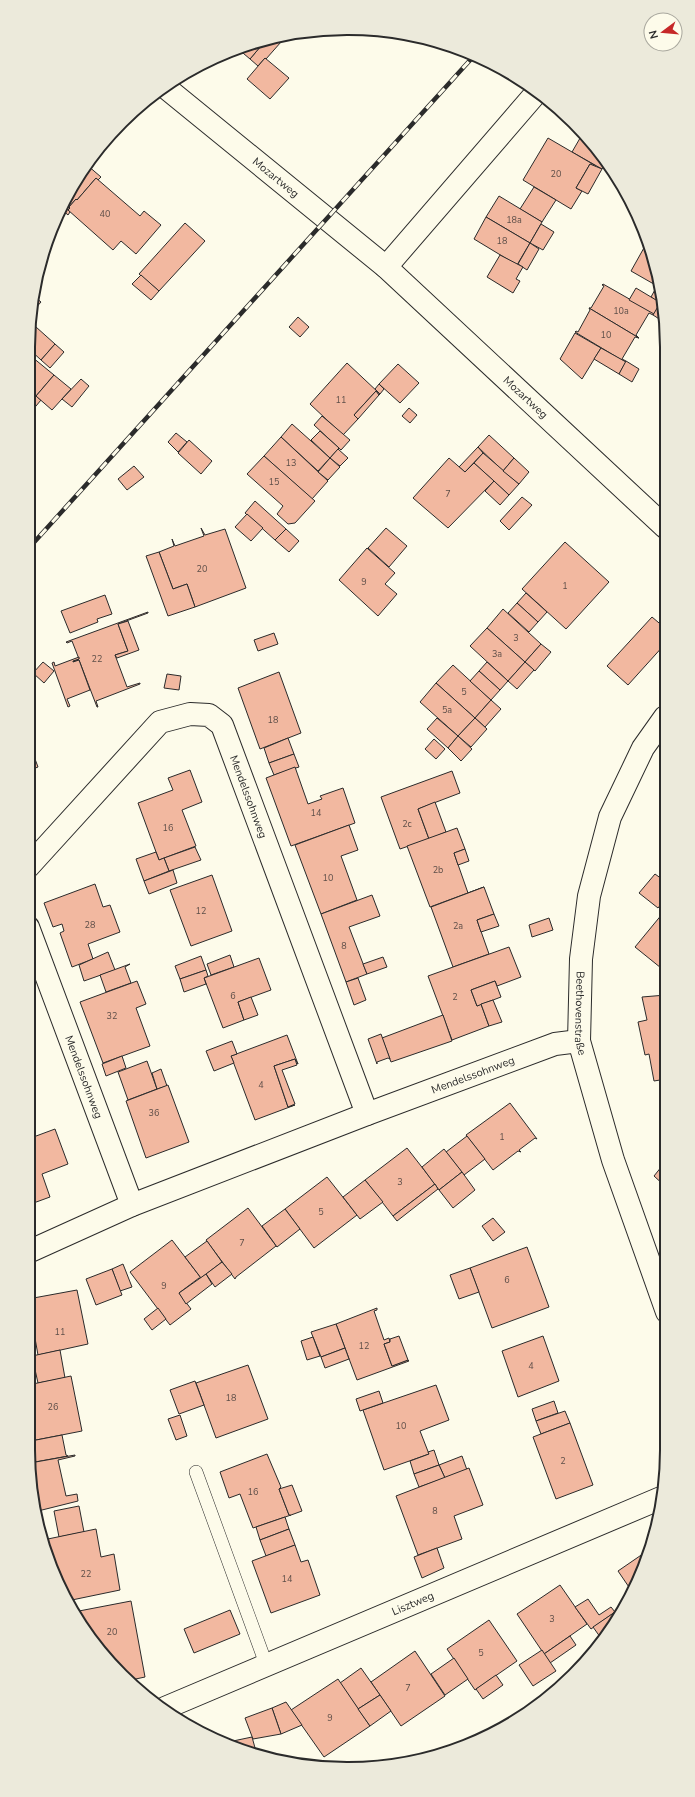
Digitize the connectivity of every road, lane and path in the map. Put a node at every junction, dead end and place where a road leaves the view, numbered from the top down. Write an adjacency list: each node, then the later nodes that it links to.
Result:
1 (170, 91): 3 (street, Mozartweg)
2 (533, 97): 3 (street)
3 (386, 267): 4 (street, Mozartweg)
4 (660, 522)
5 (660, 724): 8 (street, Beethovenstraße)
6 (35, 859): 9 (street, Mendelssohnweg)
7 (35, 946): 10 (street, Mendelssohnweg)
8 (579, 1041): 9 (street, Mendelssohnweg); 12 (street, Beethovenstraße)
9 (367, 1114): 10 (street, Mendelssohnweg)
10 (132, 1205): 11 (street, Mendelssohnweg)
11 (35, 1249)
12 (660, 1273)
13 (196, 1472): 15 (lane)
14 (655, 1500): 15 (street, Lisztweg)
15 (266, 1664): 16 (street, Lisztweg)
16 (170, 1706)

